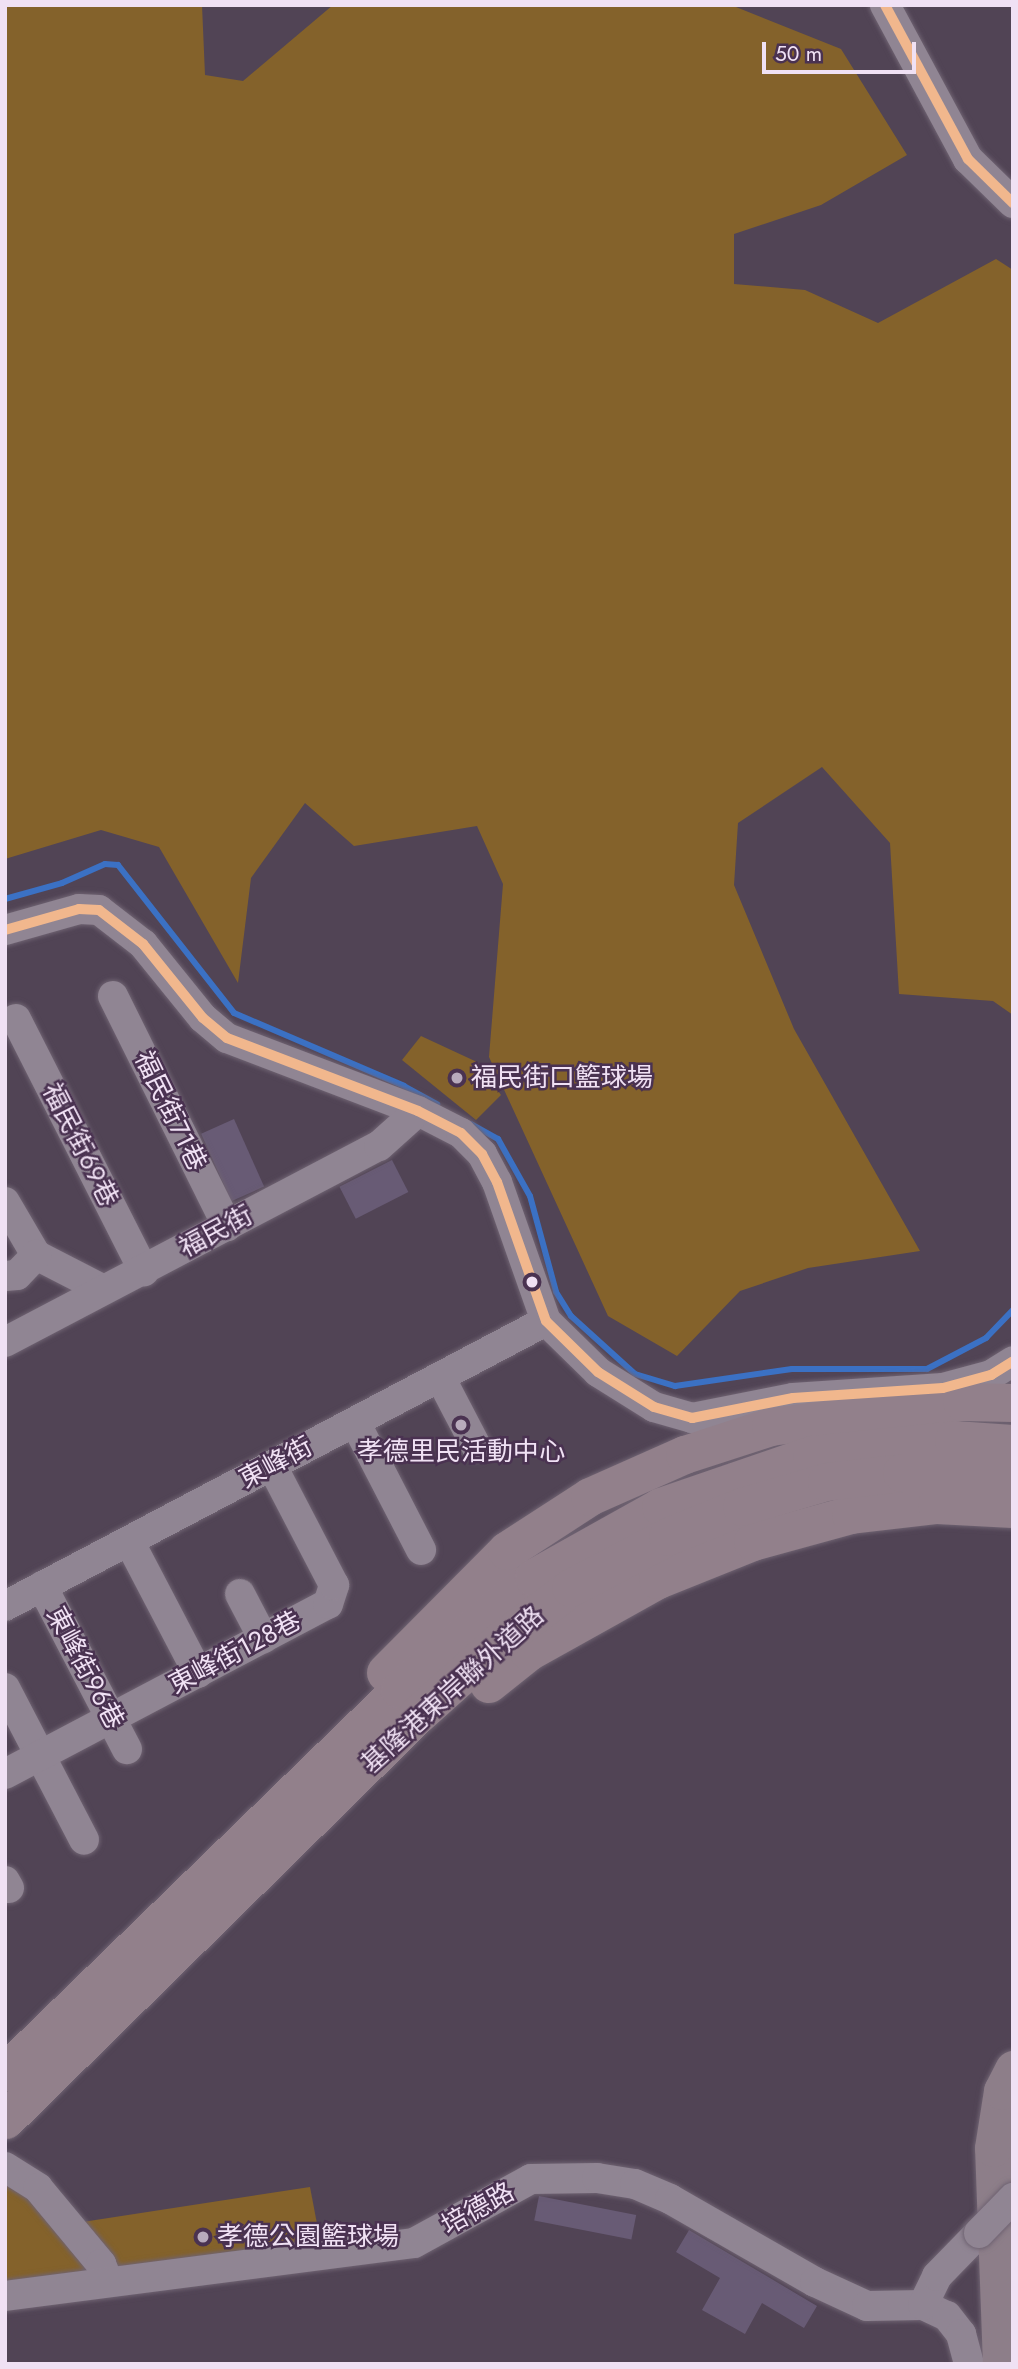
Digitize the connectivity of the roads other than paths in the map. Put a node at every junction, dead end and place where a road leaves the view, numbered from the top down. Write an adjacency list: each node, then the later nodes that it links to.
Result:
1 (885, 5): 2 (street)
2 (1013, 203)
3 (5, 930): 6 (street)
4 (113, 996): 8 (street, 福民街71巷)
5 (16, 1019): 10 (street, 福民街69巷)
6 (418, 1111): 8 (street, 福民街); 13 (street)
7 (5, 1202): 9 (street)
8 (227, 1226): 10 (street, 福民街)
9 (36, 1255): 11 (street); 12 (street)
10 (144, 1271): 12 (street, 福民街)
11 (5, 1276)
12 (104, 1290): 14 (street, 福民街)
13 (546, 1321): 15 (street); 16 (street, 東峰街)
14 (5, 1342)
15 (1013, 1361)
16 (440, 1377): 18 (street, 東峰街); 20 (street)
17 (1013, 1403): 36 (highway)
18 (355, 1422): 21 (street, 東峰街); 25 (street)
19 (1013, 1444): 36 (highway, 基隆港東岸聯外道路)
20 (476, 1446)
21 (272, 1465): 24 (street, 東峰街); 29 (street, 東峰街128巷)
22 (1013, 1472): 36 (highway, 基隆港東岸聯外道路)
23 (1013, 1509): 36 (highway)
24 (130, 1541): 26 (street, 東峰街); 30 (street)
25 (421, 1549)
26 (42, 1586): 28 (street, 東峰街); 32 (street, 東峰街96巷)
27 (240, 1594): 29 (street)
28 (5, 1606)
29 (263, 1638): 30 (street, 東峰街128巷)
30 (198, 1672): 32 (street, 東峰街128巷)
31 (5, 1688): 34 (street)
32 (111, 1718): 33 (street, 東峰街96巷); 34 (street, 東峰街128巷)
33 (127, 1749)
34 (40, 1755): 35 (street, 東峰街128巷); 37 (street)
35 (5, 1774)
36 (308, 1802): 39 (highway, 基隆港東岸聯外道路); 40 (highway, 基隆港東岸聯外道路)
37 (84, 1840)
38 (1013, 2069): 47 (main road)
39 (5, 2073)
40 (6, 2120)
41 (5, 2167): 43 (street)
42 (1013, 2198): 45 (street, bridge)
43 (108, 2281): 44 (street, 培德路); 45 (street, 培德路)
44 (5, 2296)
45 (923, 2305): 46 (street)
46 (969, 2364)
47 (1001, 2364)

